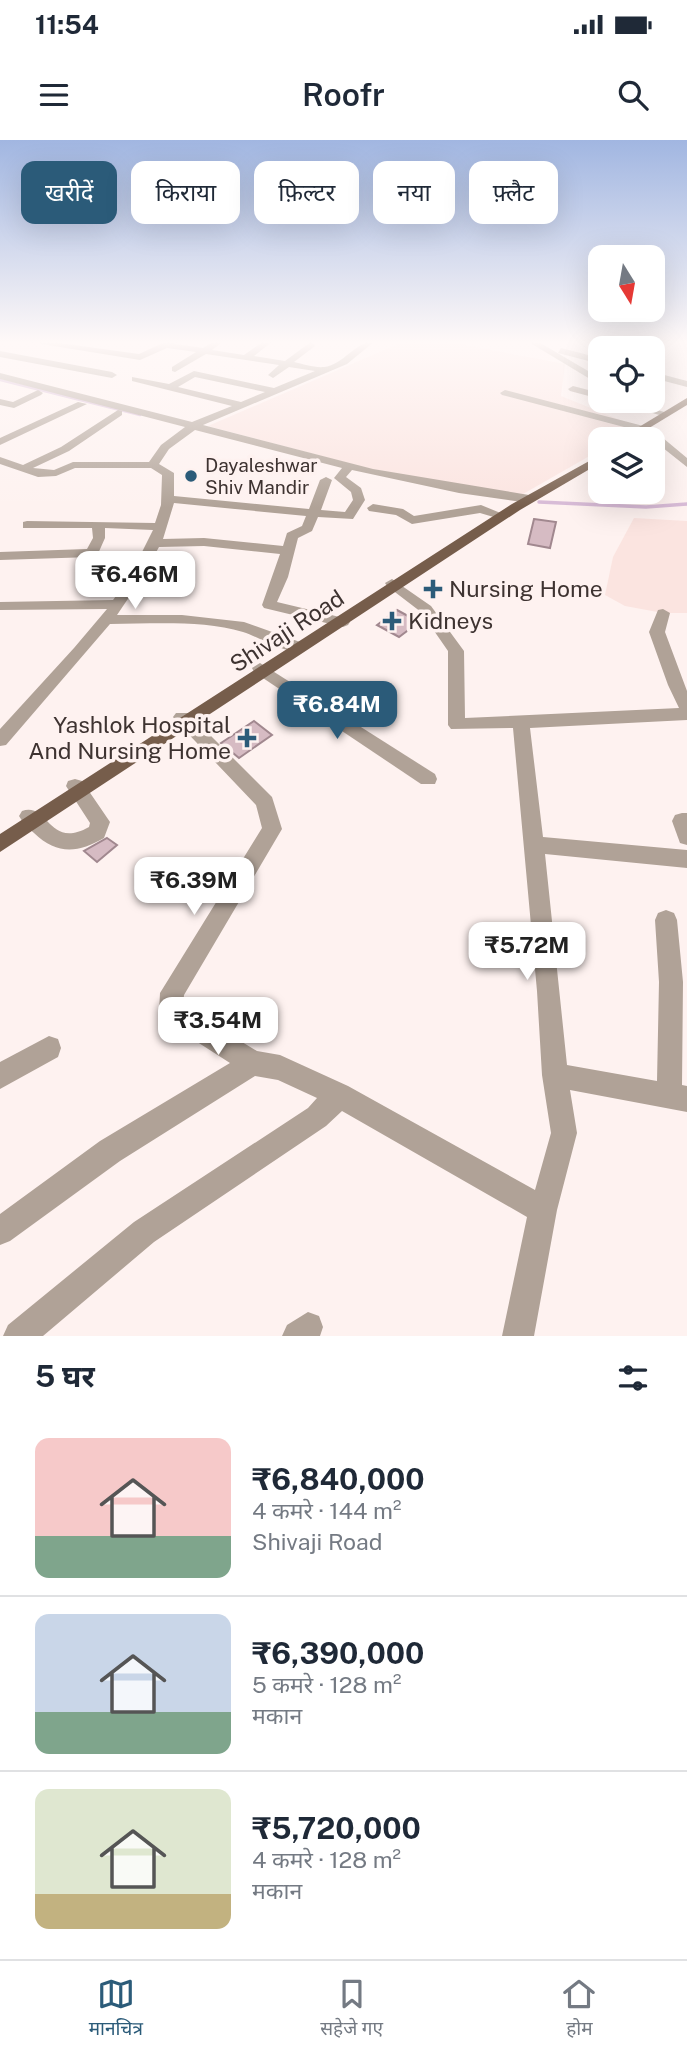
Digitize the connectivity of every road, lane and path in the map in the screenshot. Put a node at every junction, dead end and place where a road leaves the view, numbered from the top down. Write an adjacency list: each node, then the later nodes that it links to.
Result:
1 (30, 397): 7 (street)
2 (53, 397): 8 (street)
3 (80, 397): 17 (street)
4 (210, 397): 10 (street)
5 (261, 397): 10 (street)
6 (519, 397): 15 (street)
7 (0, 402)
8 (82, 404): 13 (street); 18 (street)
9 (687, 404): 14 (main road)
10 (242, 405): 17 (street)
11 (665, 411): 14 (street)
12 (665, 412): 14 (street)
13 (118, 413): 17 (street); 24 (street)
14 (670, 413): 16 (main road)
15 (633, 427)
16 (649, 427)
17 (190, 428): 23 (street); 25 (street); 30 (street)
18 (0, 442)
19 (665, 447): 22 (street)
20 (0, 460): 24 (street)
21 (588, 462): 30 (main road, Shivaji Road)
22 (687, 464)
23 (153, 465): 26 (street); 29 (street)
24 (23, 469): 26 (street)
25 (346, 470): 30 (street); 32 (street)
26 (38, 474): 27 (street)
27 (0, 475)
28 (326, 480): 32 (street)
29 (170, 499): 32 (street); 36 (street)
30 (522, 501): 33 (main road); 40 (main road, Shivaji Road)
31 (373, 508): 33 (street)
32 (314, 512): 38 (street)
33 (497, 514): 40 (main road)
34 (98, 524): 35 (street); 36 (street); 39 (street)
35 (27, 525)
36 (160, 527): 37 (street)
37 (155, 544): 38 (street); 41 (street)
38 (288, 551): 45 (street)
39 (0, 556)
40 (395, 585): 45 (main road, Shivaji Road); 51 (street)
41 (118, 604): 42 (street); 44 (street)
42 (0, 606)
43 (663, 613): 48 (street)
44 (105, 619): 46 (street); 52 (street)
45 (341, 620): 46 (main road); 47 (main road, Shivaji Road)
46 (295, 646): 47 (main road)
47 (263, 670): 50 (main road, Shivaji Road); 53 (street)
48 (687, 707)
49 (687, 713): 51 (street)
50 (185, 720): 54 (main road, Shivaji Road); 65 (street)
51 (521, 724): 60 (street)
52 (0, 740)
53 (428, 779)
54 (78, 789): 55 (main road, Shivaji Road); 55 (street)
55 (32, 819): 57 (main road); 59 (main road, Shivaji Road)
56 (687, 821): 58 (street)
57 (0, 834)
58 (687, 837)
59 (0, 844)
60 (534, 845): 61 (street); 66 (street)
61 (687, 859)
62 (666, 920): 63 (street)
63 (679, 983): 69 (street)
64 (49, 1048): 67 (street)
65 (253, 1063): 68 (street); 71 (street)
66 (555, 1075): 69 (street); 70 (street)
67 (0, 1076)
68 (339, 1095): 70 (street); 72 (street)
69 (678, 1098)
70 (542, 1210): 73 (street)
71 (0, 1231)
72 (19, 1336)
73 (518, 1336)

